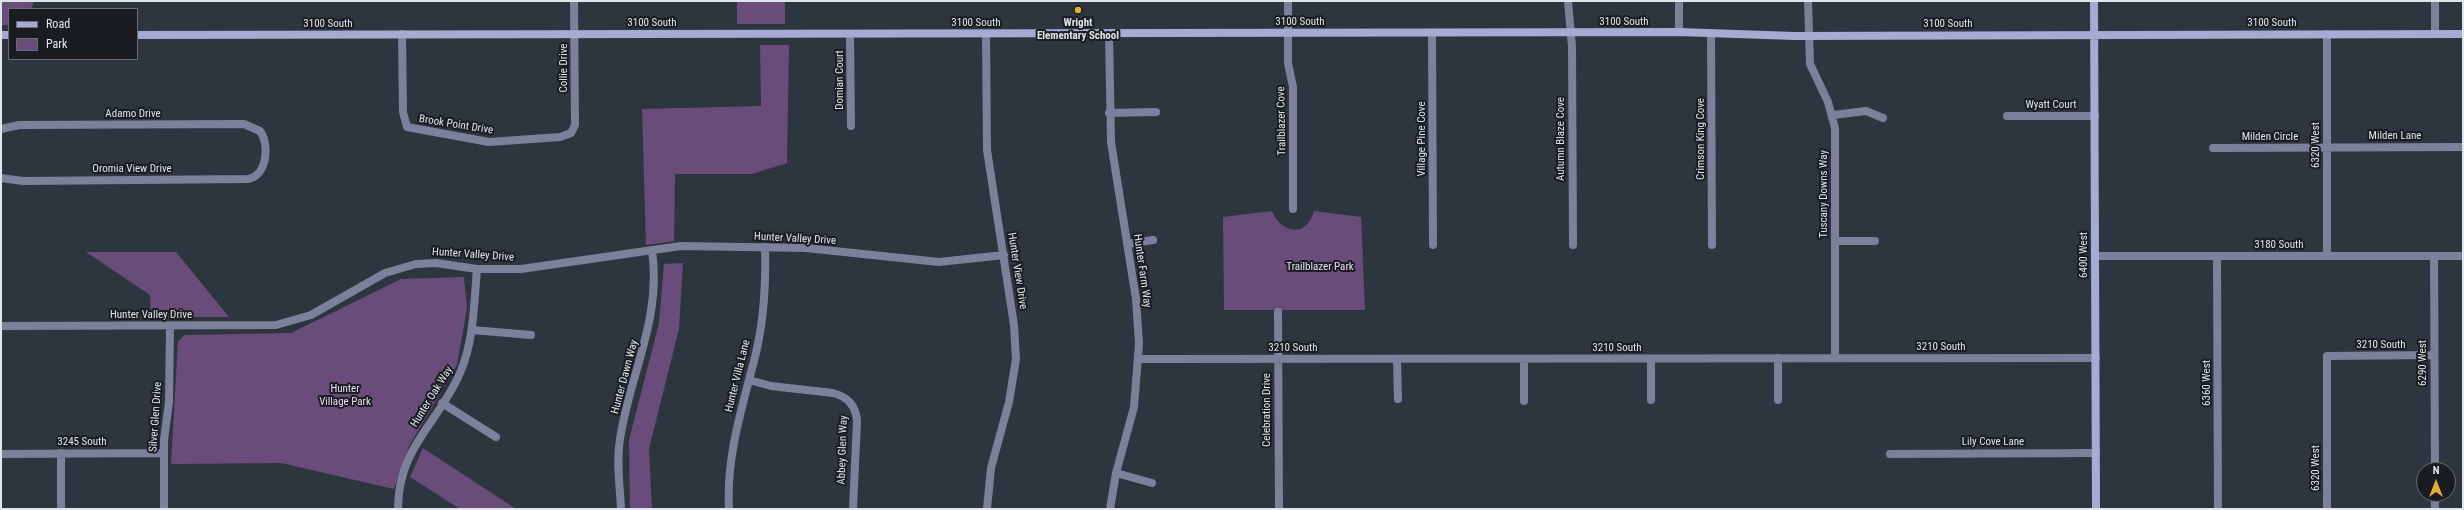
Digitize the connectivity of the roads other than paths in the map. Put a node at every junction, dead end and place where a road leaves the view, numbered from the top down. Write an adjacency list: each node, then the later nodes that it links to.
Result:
1 (574, 1): 14 (street, Collie Drive)
2 (1288, 1): 9 (street, Trailblazer Cove)
3 (1568, 1): 11 (street, Autumn Blaze Cove)
4 (1679, 1): 8 (street)
5 (1808, 1): 22 (street, Tuscany Downs Way)
6 (2094, 1): 23 (main road, 6400 West)
7 (2435, 1): 19 (street)
8 (1679, 32): 11 (main road, 3100 South); 12 (main road, 3100 South)
9 (1288, 33): 10 (main road, 3100 South); 17 (main road, 3100 South); 38 (street, Trailblazer Cove)
10 (1432, 33): 11 (main road, 3100 South); 43 (street, Village Pine Cove)
11 (1570, 33): 44 (street, Autumn Blaze Cove)
12 (1711, 33): 22 (main road, 3100 South); 45 (street, Crimson King Cove)
13 (402, 34): 14 (main road, 3100 South); 21 (main road, 3100 South); 32 (street, Brook Point Drive)
14 (575, 34): 15 (main road, 3100 South); 32 (street, Collie Drive)
15 (850, 34): 16 (main road, 3100 South); 30 (street, Domian Court)
16 (986, 34): 17 (main road, 3100 South); 48 (street, Hunter View Drive)
17 (1109, 34): 25 (street, Hunter Farm Way)
18 (2327, 34): 19 (main road, 3100 South); 23 (main road, 3100 South); 35 (street, 6320 West)
19 (2435, 34): 20 (main road, 3100 South)
20 (2463, 34)
21 (138, 35)
22 (1808, 35): 23 (main road, 3100 South); 26 (street, Tuscany Downs Way)
23 (2094, 35): 28 (main road, 6400 West)
24 (1156, 112): 25 (street)
25 (1109, 113): 42 (street, Hunter Farm Way)
26 (1833, 116): 29 (street); 40 (street, Tuscany Downs Way)
27 (2007, 116): 28 (street, Wyatt Court)
28 (2095, 116): 49 (main road, 6400 West)
29 (1883, 118)
30 (851, 126)
31 (1, 129): 36 (street, Adamo Drive)
32 (571, 133)
33 (2463, 147): 35 (street, Milden Lane)
34 (2212, 148): 35 (street, Milden Circle)
35 (2327, 148): 51 (street, 6320 West)
36 (260, 172): 37 (street, Oromia View Drive)
37 (1, 178)
38 (1293, 209)
39 (1153, 240): 42 (street)
40 (1835, 241): 41 (street); 64 (street, Tuscany Downs Way)
41 (1876, 241)
42 (1127, 244): 66 (street, Hunter Farm Way)
43 (1433, 245)
44 (1573, 245)
45 (1712, 245)
46 (765, 247): 47 (street, Hunter Valley Drive); 48 (street, Hunter Valley Drive); 70 (street, Hunter Villa Lane)
47 (652, 250): 54 (street, Hunter Valley Drive); 88 (street, Hunter Dawn Way)
48 (1004, 255): 91 (street, Hunter View Drive)
49 (2095, 256): 50 (street, 3180 South); 65 (main road, 6400 West)
50 (2217, 256): 51 (street, 3180 South); 95 (street, 6360 West)
51 (2327, 256): 52 (street, 3180 South)
52 (2434, 256): 53 (street, 3180 South); 60 (street, 6290 West)
53 (2463, 256)
54 (477, 269): 57 (street, Hunter Valley Drive); 58 (street, Hunter Oak Way)
55 (1278, 312): 67 (street, Celebration Drive)
56 (1, 326): 57 (street, Hunter Valley Drive)
57 (170, 326): 78 (street, Silver Glen Drive)
58 (472, 330): 59 (street); 75 (street, Hunter Oak Way)
59 (531, 335)
60 (2434, 355): 61 (street, 3210 South); 82 (street, 6290 West)
61 (2327, 356): 96 (street, 6320 West)
62 (1651, 358): 63 (street, 3210 South); 69 (street, 3210 South); 72 (street)
63 (1778, 358): 64 (street, 3210 South); 73 (street)
64 (1835, 358): 65 (street, 3210 South)
65 (2096, 358): 79 (main road, 6400 West)
66 (1139, 359): 67 (street, 3210 South); 83 (street, Hunter Farm Way)
67 (1278, 359): 68 (street, 3210 South); 93 (street, Celebration Drive)
68 (1397, 359): 69 (street, 3210 South); 71 (street)
69 (1524, 359): 74 (street)
70 (748, 380): 89 (street, Hunter Villa Lane); 90 (street, Abbey Glen Way)
71 (1398, 400)
72 (1651, 400)
73 (1778, 400)
74 (1524, 401)
75 (442, 403): 76 (street); 87 (street, Hunter Oak Way)
76 (496, 437)
77 (61, 453): 78 (street, 3245 South); 80 (street, 3245 South); 85 (street)
78 (164, 453): 86 (street, Silver Glen Drive)
79 (2096, 453): 81 (street, Lily Cove Lane); 94 (main road, 6400 West)
80 (1, 454)
81 (1890, 454)
82 (2435, 462)
83 (1116, 472): 84 (street); 92 (street, Hunter Farm Way)
84 (1152, 483)
85 (61, 509)
86 (164, 509)
87 (398, 509)
88 (621, 509)
89 (729, 509)
90 (853, 509)
91 (987, 509)
92 (1110, 509)
93 (1278, 509)
94 (2096, 509)
95 (2218, 509)
96 (2328, 509)

